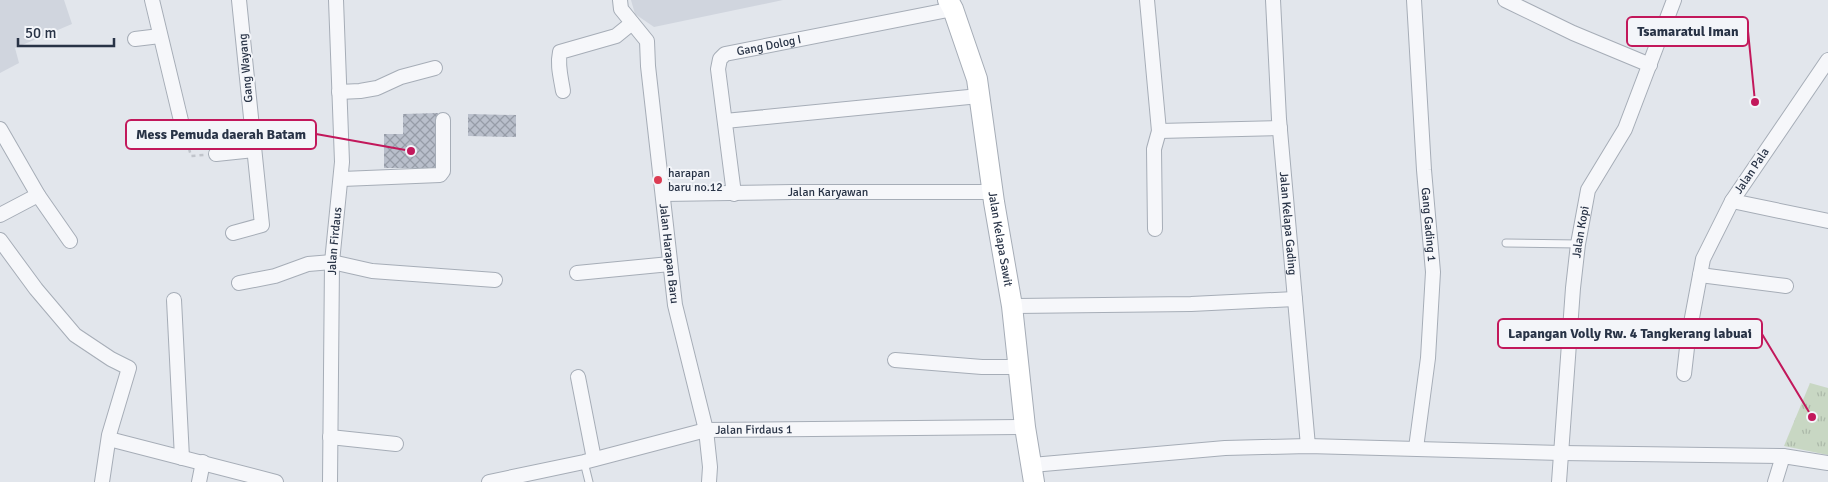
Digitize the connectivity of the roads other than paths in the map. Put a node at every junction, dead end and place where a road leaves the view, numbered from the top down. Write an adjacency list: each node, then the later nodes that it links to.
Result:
1 (152, 0): 12 (street)
2 (240, 0): 26 (street, Gang Wayang)
3 (336, 0): 18 (street, Jalan Firdaus)
4 (620, 0): 11 (street, Jalan Harapan Baru)
5 (1147, 0): 25 (street)
6 (1273, 0): 22 (street, Jalan Kelapa Gading)
7 (1414, 0): 62 (street, Gang Gading 1)
8 (1505, 0): 15 (street)
9 (1674, 0): 15 (street, Jalan Kopi)
10 (950, 5): 19 (main road, Jalan Kelapa Sawit); 21 (street, Gang Dolog I)
11 (632, 23): 17 (street); 30 (street, Jalan Harapan Baru)
12 (160, 36): 13 (street); 24 (street)
13 (135, 39)
14 (1828, 60): 33 (street, Jalan Pala)
15 (1650, 65): 41 (street, Jalan Kopi)
16 (435, 68): 18 (street)
17 (563, 91)
18 (339, 92): 28 (street, Jalan Firdaus)
19 (979, 96): 21 (street); 29 (main road, Jalan Kelapa Sawit)
20 (444, 120): 28 (street)
21 (725, 121): 31 (street, Gang Dolog I)
22 (1280, 128): 25 (street); 49 (street, Jalan Kelapa Gading)
23 (0, 129): 32 (street)
24 (184, 129)
25 (1158, 131): 36 (street)
26 (254, 150): 27 (street); 37 (street, Gang Wayang)
27 (216, 154)
28 (342, 179): 42 (street, Jalan Firdaus)
29 (992, 192): 31 (street, Jalan Karyawan); 51 (main road, Jalan Kelapa Sawit)
30 (663, 194): 31 (street, Jalan Karyawan); 43 (street, Jalan Harapan Baru)
31 (734, 194)
32 (38, 195): 34 (street); 39 (street)
33 (1732, 201): 35 (street, Jalan Pala); 45 (street)
34 (0, 215)
35 (1828, 221)
36 (1155, 229)
37 (233, 233)
38 (0, 240): 59 (street)
39 (70, 241)
40 (1506, 244): 41 (lane)
41 (1578, 244): 63 (street, Jalan Kopi)
42 (332, 262): 46 (street); 47 (street); 58 (street, Jalan Firdaus)
43 (670, 264): 44 (street); 57 (street, Jalan Harapan Baru)
44 (578, 272)
45 (1700, 276): 48 (street); 54 (street)
46 (496, 280)
47 (239, 283)
48 (1786, 286)
49 (1295, 299): 51 (street); 61 (street, Jalan Kelapa Gading)
50 (174, 300): 65 (street)
51 (1012, 306): 53 (main road, Jalan Kelapa Sawit)
52 (895, 360): 53 (street)
53 (1019, 367): 56 (main road, Jalan Kelapa Sawit)
54 (1684, 374)
55 (578, 378): 66 (street)
56 (1025, 427): 57 (street, Jalan Firdaus 1); 69 (main road, Jalan Kelapa Sawit)
57 (706, 430): 66 (street, Jalan Firdaus 1); 76 (street, Jalan Harapan Baru)
58 (330, 437): 60 (street); 73 (street, Jalan Firdaus)
59 (109, 439): 65 (street); 70 (street)
60 (396, 444)
61 (1308, 446): 62 (street); 69 (street)
62 (1416, 448): 63 (street)
63 (1560, 453): 64 (street); 77 (street, Jalan Kopi)
64 (1783, 456): 68 (street); 78 (street)
65 (182, 458): 67 (street)
66 (589, 461): 74 (street, Jalan Firdaus 1); 75 (lane)
67 (203, 462): 71 (street); 72 (street)
68 (1828, 462)
69 (1033, 474)
70 (102, 482)
71 (199, 482)
72 (276, 482)
73 (330, 482)
74 (489, 482)
75 (589, 482)
76 (709, 482)
77 (1559, 482)
78 (1775, 482)

